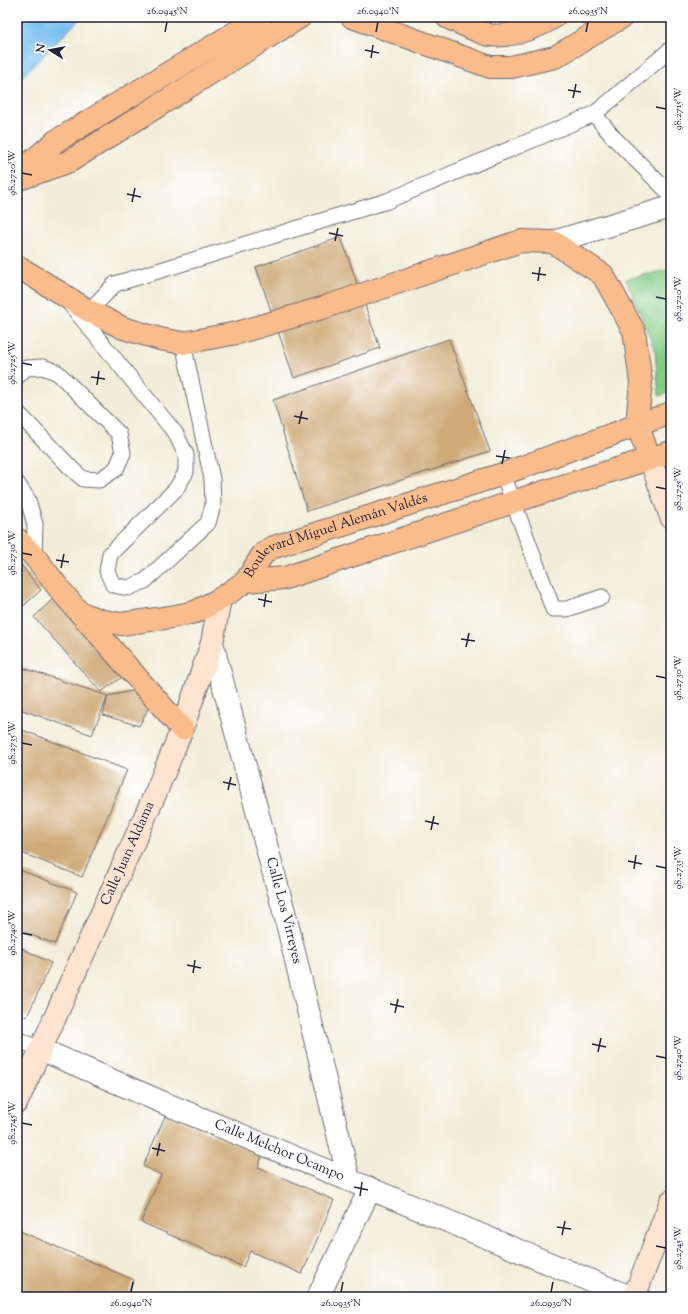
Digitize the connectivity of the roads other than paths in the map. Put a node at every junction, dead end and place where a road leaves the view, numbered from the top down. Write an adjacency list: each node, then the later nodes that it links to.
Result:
1 (261, 17): 9 (main road)
2 (300, 17): 10 (main road)
3 (352, 17): 6 (main road)
4 (447, 17): 5 (main road)
5 (554, 17)
6 (622, 17)
7 (671, 49): 8 (lane)
8 (594, 114): 11 (lane); 16 (lane)
9 (17, 174)
10 (17, 180)
11 (671, 195)
12 (671, 207): 13 (street)
13 (553, 242): 17 (main road); 21 (main road)
14 (22, 270): 15 (main road)
15 (63, 295): 16 (main road); 17 (lane)
16 (89, 312): 17 (main road)
17 (183, 343)
18 (17, 377): 19 (lane)
19 (17, 412)
20 (671, 414): 21 (main road, Boulevard Miguel Alemán Valdés)
21 (638, 424): 23 (main road); 24 (main road, Boulevard Miguel Alemán Valdés)
22 (671, 452): 23 (main road, Boulevard Miguel Alemán Valdés)
23 (650, 459): 26 (main road, Boulevard Miguel Alemán Valdés); 27 (main road)
24 (504, 474): 26 (lane); 30 (main road, Boulevard Miguel Alemán Valdés)
25 (17, 483): 29 (lane)
26 (514, 502): 30 (main road, Boulevard Miguel Alemán Valdés); 31 (lane)
27 (671, 517)
28 (17, 539): 29 (main road)
29 (34, 556): 33 (main road)
30 (246, 581): 32 (main road)
31 (602, 597)
32 (220, 599): 33 (main road); 34 (main road, Calle Juan Aldama)
33 (79, 612): 35 (main road)
34 (212, 643): 35 (main road, Calle Juan Aldama); 39 (street, Calle Los Virreyes)
35 (182, 729): 37 (main road, Calle Juan Aldama)
36 (17, 1039): 37 (lane)
37 (40, 1049): 38 (main road, Calle Juan Aldama); 39 (street, Calle Melchor Ocampo)
38 (17, 1102)
39 (348, 1180): 40 (street, Calle Melchor Ocampo)
40 (370, 1189): 42 (street); 43 (street, Calle Melchor Ocampo)
41 (671, 1202): 44 (main road)
42 (318, 1297)
43 (630, 1297)
44 (634, 1297)

